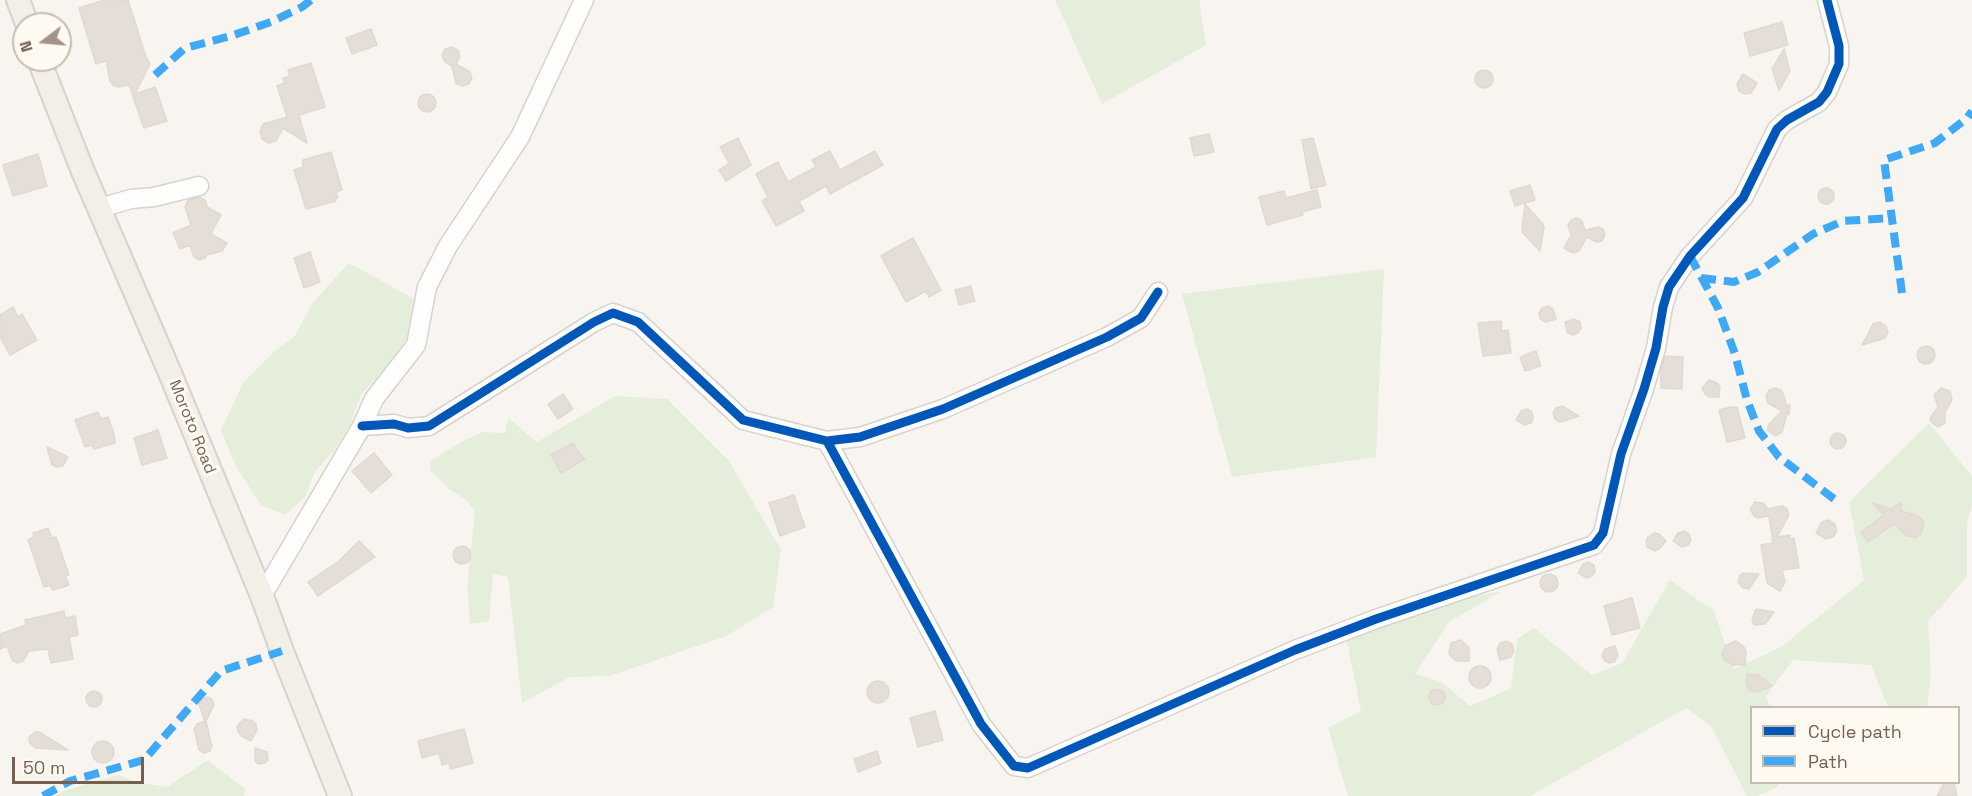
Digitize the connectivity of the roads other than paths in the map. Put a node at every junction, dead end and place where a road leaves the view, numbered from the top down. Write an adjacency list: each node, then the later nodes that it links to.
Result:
1 (584, 0): 7 (street)
2 (1827, 0): 8 (street)
3 (44, 72): 5 (main road, Moroto Road)
4 (199, 186): 5 (street)
5 (100, 208): 9 (main road, Moroto Road)
6 (1158, 292): 8 (street)
7 (362, 426): 8 (street); 9 (street)
8 (828, 441)
9 (262, 596): 10 (main road, Moroto Road)
10 (340, 796)

